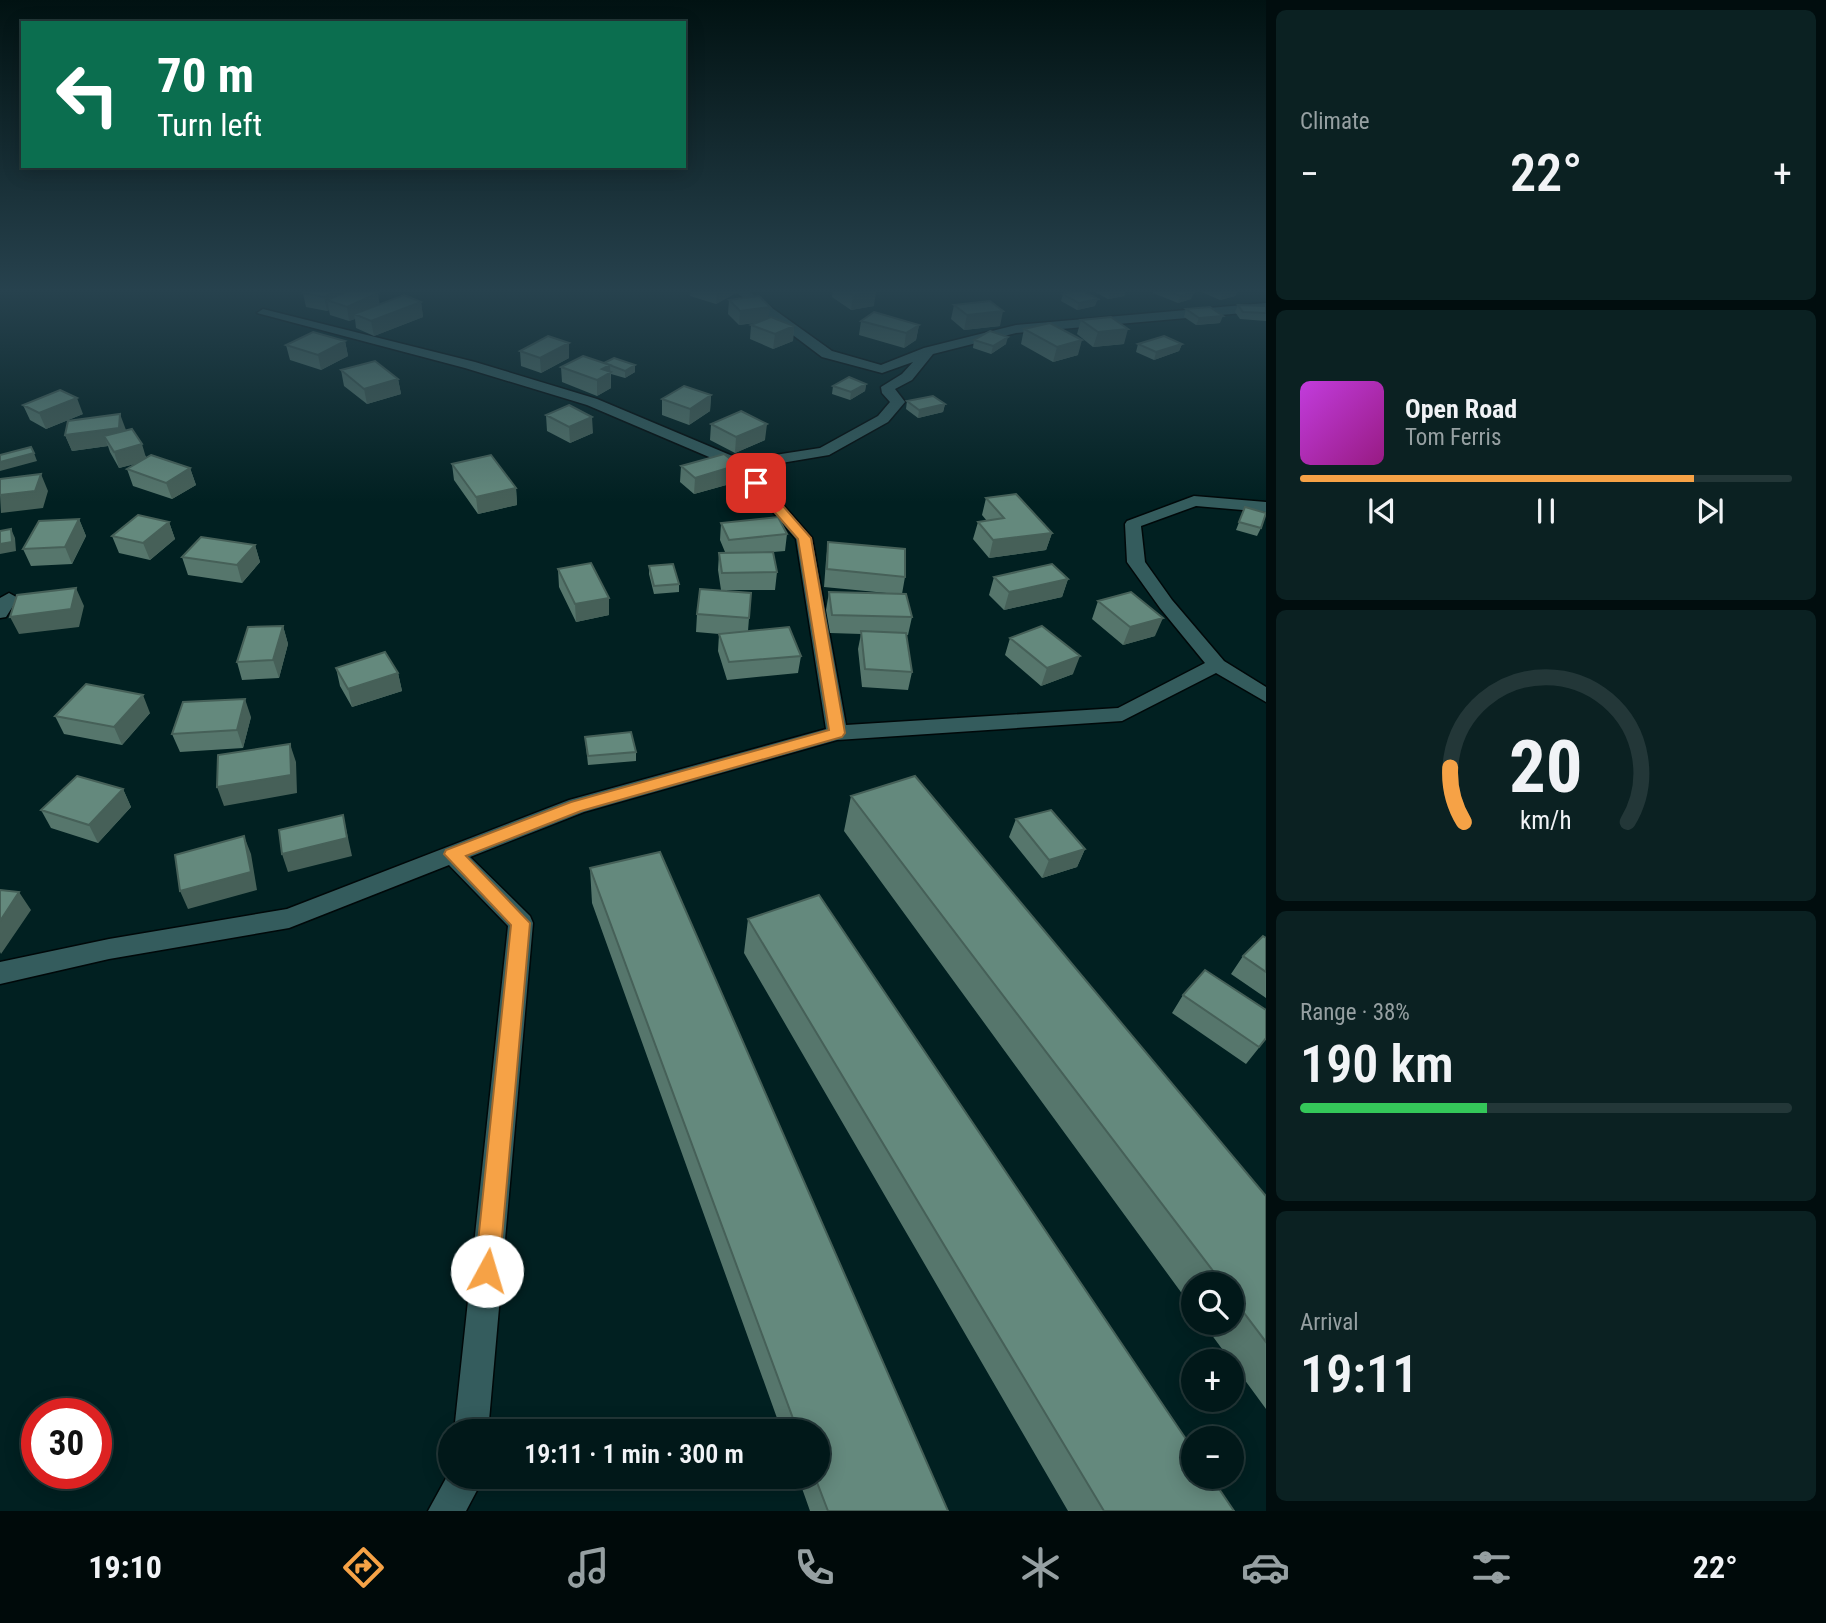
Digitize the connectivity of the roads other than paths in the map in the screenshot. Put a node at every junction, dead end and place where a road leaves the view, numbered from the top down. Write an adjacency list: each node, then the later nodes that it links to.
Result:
1 (452, 361): 5 (street)
2 (851, 361): 3 (street)
3 (905, 361)
4 (921, 361): 5 (street)
5 (740, 465): 9 (street)
6 (1266, 507): 7 (street)
7 (1217, 664): 8 (street); 9 (street)
8 (1266, 695)
9 (837, 733): 10 (street)
10 (453, 854): 11 (street); 12 (street)
11 (0, 973)
12 (472, 1419)
13 (459, 1489): 14 (street)
14 (446, 1511)

